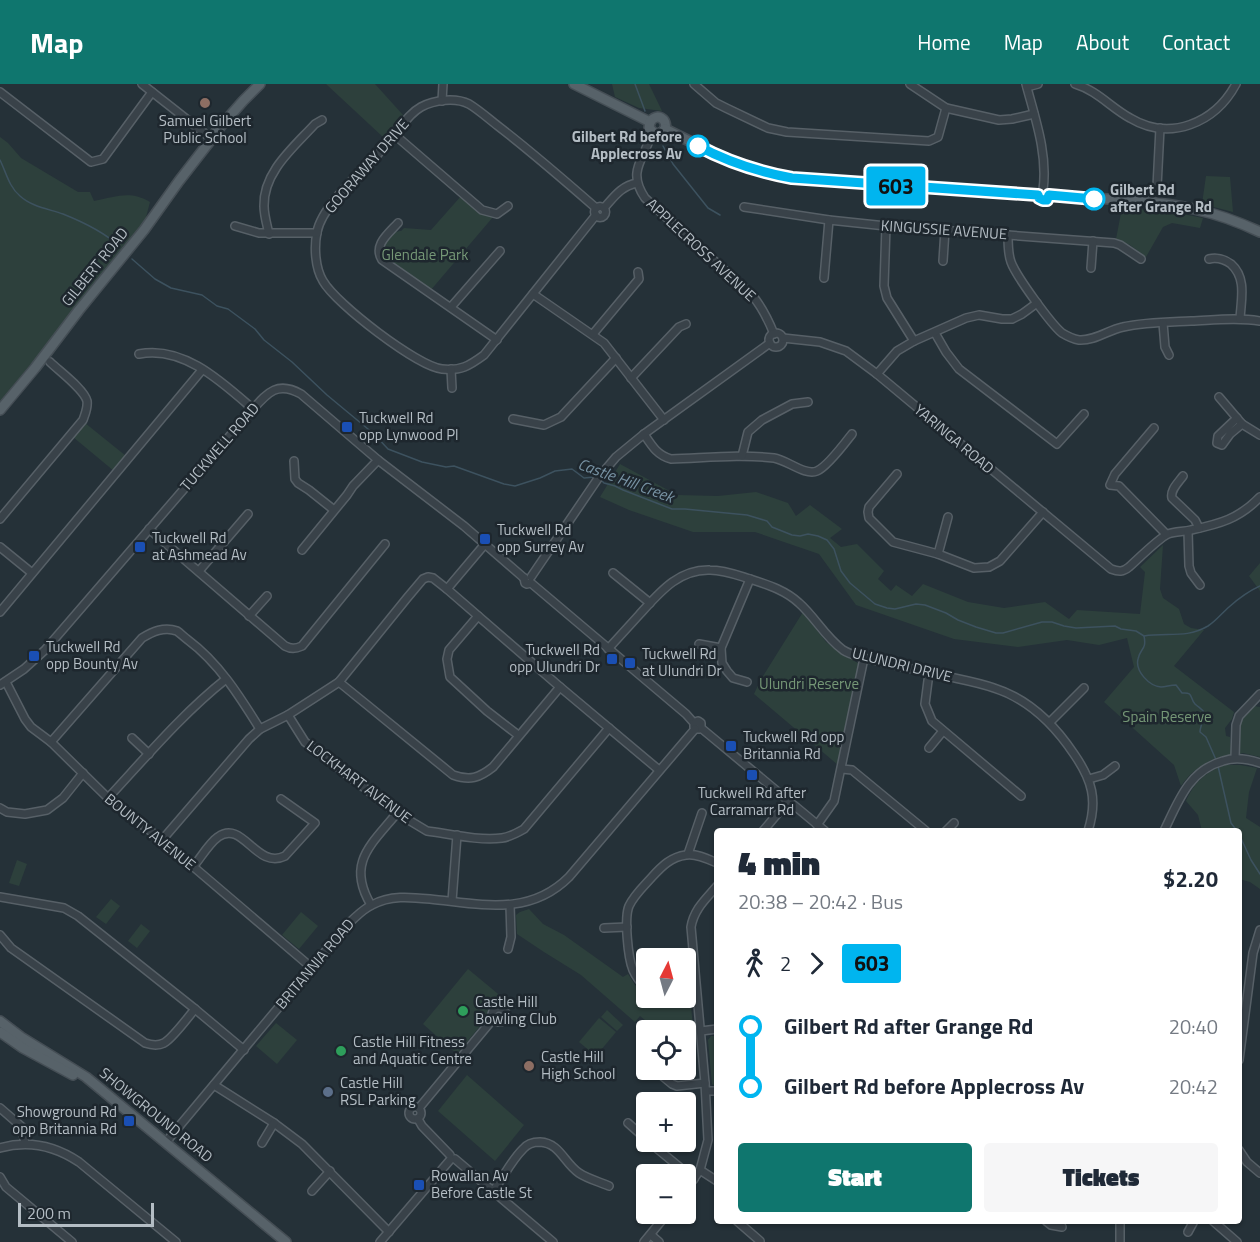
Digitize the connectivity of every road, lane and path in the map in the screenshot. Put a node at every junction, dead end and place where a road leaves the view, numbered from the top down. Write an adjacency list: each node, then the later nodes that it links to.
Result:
1 (141, 84): 13 (street)
2 (260, 84): 23 (main road, GILBERT ROAD)
3 (443, 84): 14 (street)
4 (574, 84): 18 (main road)
5 (694, 84): 15 (street)
6 (910, 84): 15 (street)
7 (1038, 84): 10 (street)
8 (1075, 84): 11 (street)
9 (1236, 84): 19 (street)
10 (1026, 85): 16 (street)
11 (1091, 86): 19 (street)
12 (0, 92): 13 (street)
13 (152, 92): 23 (street)
14 (442, 101): 22 (street, GOORAWAY DRIVE); 29 (street)
15 (946, 108): 16 (street)
16 (1034, 114): 26 (street)
17 (322, 120): 37 (street)
18 (650, 122): 20 (main road); 21 (main road)
19 (1160, 128): 25 (street)
20 (665, 129): 21 (main road); 26 (main road)
21 (652, 132): 24 (street, APPLECROSS AVENUE)
22 (395, 135): 27 (street); 36 (street, GOORAWAY DRIVE)
23 (211, 137): 73 (main road, GILBERT ROAD)
24 (636, 183): 29 (street); 56 (street, APPLECROSS AVENUE)
25 (1157, 187)
26 (1044, 193): 35 (main road)
27 (508, 206)
28 (744, 207): 30 (street, KINGUSSIE AVENUE)
29 (599, 210): 47 (street)
30 (829, 220): 33 (street, KINGUSSIE AVENUE); 46 (street)
31 (398, 223): 49 (street)
32 (235, 226): 37 (street)
33 (886, 226): 34 (street, KINGUSSIE AVENUE); 59 (street)
34 (945, 230): 38 (street, KINGUSSIE AVENUE); 43 (street)
35 (1260, 232)
36 (317, 233): 37 (street); 65 (street, GOORAWAY DRIVE)
37 (269, 234)
38 (1008, 235): 39 (street, KINGUSSIE AVENUE); 48 (street)
39 (1093, 241): 42 (street, KINGUSSIE AVENUE); 44 (street)
40 (500, 252): 49 (street)
41 (1209, 258): 50 (street)
42 (1141, 259)
43 (943, 261)
44 (1091, 268)
45 (638, 272): 55 (street)
46 (824, 278)
47 (533, 294): 55 (street); 58 (street)
48 (1037, 303): 52 (street); 54 (street)
49 (451, 307): 58 (street)
50 (1240, 319): 51 (street); 52 (street)
51 (1260, 321)
52 (1164, 323): 62 (street)
53 (686, 324): 68 (street)
54 (935, 333): 59 (street); 74 (street)
55 (593, 334): 63 (street)
56 (774, 334): 57 (street); 60 (street)
57 (783, 338): 60 (street); 67 (street, YARINGA ROAD)
58 (497, 340): 65 (street)
59 (914, 341): 67 (street)
60 (770, 343): 76 (street)
61 (139, 354): 66 (street)
62 (1169, 355)
63 (616, 358): 68 (street); 75 (street)
64 (50, 362): 91 (street)
65 (451, 369): 69 (street)
66 (202, 370): 72 (street); 102 (street)
67 (877, 374): 88 (street, YARINGA ROAD)
68 (631, 378): 76 (street)
69 (452, 388)
70 (1219, 397): 80 (street)
71 (808, 402): 81 (street)
72 (253, 409): 82 (street, TUCKWELL ROAD); 93 (street, TUCKWELL ROAD)
73 (0, 410)
74 (1084, 414)
75 (513, 419)
76 (664, 420): 78 (street)
77 (1154, 428): 95 (street)
78 (644, 434): 81 (street); 104 (street)
79 (852, 434): 81 (street)
80 (1260, 435)
81 (742, 456)
82 (378, 460): 87 (street); 97 (street, TUCKWELL ROAD)
83 (294, 461): 87 (street)
84 (897, 474): 100 (street)
85 (1183, 476): 92 (street)
86 (1260, 497): 92 (street)
87 (334, 510): 99 (street)
88 (1042, 512): 95 (street, YARINGA ROAD); 100 (street)
89 (248, 514): 101 (street)
90 (948, 517): 100 (street)
91 (0, 519)
92 (1199, 528): 94 (street)
93 (149, 529): 101 (street); 121 (street, TUCKWELL ROAD)
94 (1188, 531): 95 (street); 106 (street)
95 (1166, 534)
96 (385, 544): 111 (street)
97 (485, 544): 104 (street, TUCKWELL ROAD); 107 (street)
98 (0, 547): 102 (street)
99 (302, 550)
100 (938, 554)
101 (199, 571): 111 (street)
102 (32, 573): 110 (street)
103 (613, 573): 109 (street)
104 (528, 579): 115 (street, TUCKWELL ROAD)
105 (750, 579): 109 (street, ULUNDRI DRIVE); 114 (street); 116 (street, ULUNDRI DRIVE)
106 (1200, 585)
107 (447, 589): 112 (street); 119 (street)
108 (267, 596): 111 (street)
109 (650, 603): 115 (street, ULUNDRI DRIVE)
110 (0, 612)
111 (249, 616)
112 (478, 616): 122 (street); 131 (street)
113 (699, 644): 114 (street)
114 (721, 648): 120 (street)
115 (608, 649): 127 (street, TUCKWELL ROAD)
116 (864, 658): 117 (street, ULUNDRI DRIVE); 139 (street)
117 (929, 673): 126 (street, ULUNDRI DRIVE); 130 (street)
118 (226, 679): 129 (street); 133 (street); 135 (street)
119 (339, 682): 125 (street); 131 (street)
120 (747, 682)
121 (3, 683): 133 (street, BOUNTY AVENUE)
122 (560, 687): 128 (street); 131 (street)
123 (1084, 688): 126 (street)
124 (1260, 694): 136 (street)
125 (288, 715): 129 (street); 148 (street, LOCKHART AVENUE)
126 (1050, 722): 142 (street, ULUNDRI DRIVE)
127 (697, 726): 140 (street, BRITANNIA ROAD); 146 (street, TUCKWELL ROAD)
128 (609, 728): 140 (street); 158 (street, LOCKHART AVENUE)
129 (260, 729): 159 (street)
130 (943, 731): 134 (street); 143 (street)
131 (518, 735)
132 (132, 738): 135 (street)
133 (51, 742): 141 (street, BOUNTY AVENUE)
134 (929, 748)
135 (149, 754): 144 (street)
136 (1235, 758): 137 (street); 157 (street)
137 (1260, 764)
138 (1115, 766): 142 (street)
139 (842, 769): 151 (street); 154 (street)
140 (659, 770): 167 (street, BRITANNIA ROAD)
141 (83, 773): 144 (street, BOUNTY AVENUE); 147 (street)
142 (1089, 779): 156 (street, ULUNDRI DRIVE)
143 (1021, 796)
144 (108, 798): 159 (street, BOUNTY AVENUE)
145 (281, 799): 162 (street)
146 (789, 800): 151 (street, TUCKWELL ROAD); 152 (street)
147 (0, 808)
148 (397, 813): 158 (street, LOCKHART AVENUE); 166 (street)
149 (702, 813): 160 (street)
150 (954, 823): 155 (street)
151 (818, 825): 153 (street, TUCKWELL ROAD)
152 (766, 828)
153 (822, 828)
154 (922, 828)
155 (949, 828)
156 (1089, 828)
157 (1166, 828)
158 (456, 836): 165 (street)
159 (162, 840): 162 (street, BOUNTY AVENUE)
160 (688, 854): 161 (street); 168 (street)
161 (714, 862)
162 (194, 867): 173 (street, BOUNTY AVENUE)
163 (714, 889): 175 (street)
164 (0, 897): 176 (street)
165 (452, 901): 166 (street, BRITANNIA ROAD); 167 (street, BRITANNIA ROAD)
166 (371, 905): 173 (street, BRITANNIA ROAD)
167 (510, 905): 172 (street)
168 (627, 927): 169 (street); 174 (street)
169 (604, 928)
170 (1260, 930): 179 (street)
171 (0, 934): 176 (street)
172 (508, 949)
173 (312, 968): 183 (street, BRITANNIA ROAD)
174 (636, 975)
175 (698, 996): 181 (street)
176 (195, 1009): 183 (street)
177 (494, 1019): 198 (street)
178 (0, 1021): 192 (main road, SHOWGROUND ROAD)
179 (1242, 1023)
180 (714, 1029): 181 (street)
181 (701, 1031): 186 (street)
182 (0, 1032): 221 (main road, SHOWGROUND ROAD)
183 (244, 1050): 185 (street, BRITANNIA ROAD)
184 (667, 1080): 186 (street)
185 (214, 1085): 189 (street); 192 (street, BRITANNIA ROAD)
186 (706, 1087): 187 (street); 200 (street)
187 (714, 1090)
188 (0, 1108): 194 (street)
189 (274, 1123): 193 (street); 201 (street)
190 (628, 1124): 191 (street)
191 (636, 1130)
192 (166, 1142): 222 (main road, SHOWGROUND ROAD)
193 (262, 1143)
194 (26, 1144): 195 (street); 220 (street)
195 (0, 1148)
196 (662, 1152): 199 (street)
197 (1242, 1154): 202 (street)
198 (452, 1158): 208 (street); 216 (street)
199 (676, 1164)
200 (700, 1170): 203 (street); 205 (street)
201 (330, 1171): 207 (street); 216 (street)
202 (1260, 1173)
203 (696, 1176)
204 (0, 1177): 219 (street)
205 (714, 1179)
206 (609, 1186): 208 (street)
207 (312, 1191)
208 (493, 1191): 224 (street)
209 (660, 1224): 218 (street)
210 (740, 1224): 227 (street)
211 (1050, 1224): 215 (street)
212 (1120, 1224): 228 (street)
213 (1192, 1224): 217 (street)
214 (1216, 1224): 229 (street)
215 (1062, 1227)
216 (389, 1232): 223 (street)
217 (1188, 1232)
218 (651, 1235): 225 (street); 226 (street)
219 (72, 1242)
220 (176, 1242)
221 (277, 1242)
222 (286, 1242)
223 (380, 1242)
224 (553, 1242)
225 (644, 1242)
226 (659, 1242)
227 (759, 1242)
228 (1120, 1242)
229 (1237, 1242)

